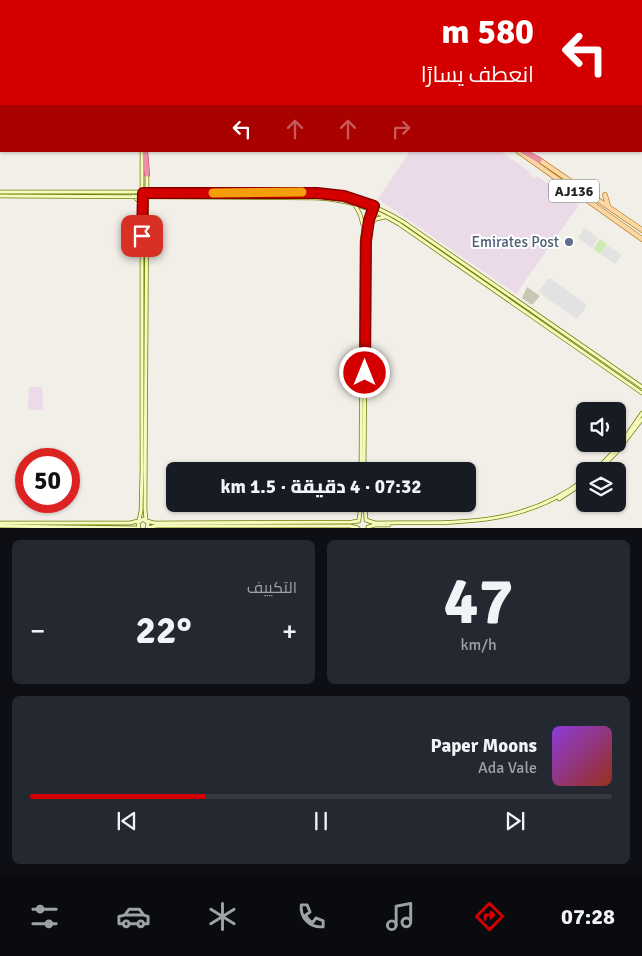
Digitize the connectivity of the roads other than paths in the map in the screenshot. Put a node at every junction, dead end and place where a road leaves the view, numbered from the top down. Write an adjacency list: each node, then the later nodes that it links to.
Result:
1 (144, 152): 7 (highway)
2 (144, 152): 8 (main road)
3 (519, 152): 22 (main road, AJ136)
4 (525, 152): 6 (highway)
5 (529, 152): 6 (main road, AJ136)
6 (538, 160): 17 (main road, AJ136)
7 (147, 174): 8 (main road)
8 (145, 183): 10 (main road); 11 (main road); 12 (main road)
9 (0, 194): 10 (main road)
10 (132, 194): 11 (main road); 14 (main road)
11 (145, 194): 12 (main road); 14 (main road)
12 (157, 195): 14 (main road); 15 (main road); 16 (main road)
13 (605, 195): 17 (main road)
14 (144, 205): 23 (main road); 24 (main road)
15 (355, 205): 18 (main road); 20 (main road)
16 (373, 206): 18 (main road); 26 (main road)
17 (608, 207): 21 (main road, AJ136)
18 (371, 211): 19 (main road); 20 (main road)
19 (386, 217): 20 (main road); 25 (main road)
20 (365, 227): 27 (main road); 28 (main road)
21 (641, 230)
22 (642, 240)
23 (142, 250): 24 (main road); 31 (main road)
24 (146, 266): 34 (main road)
25 (463, 270): 26 (main road); 30 (main road)
26 (484, 279): 29 (main road)
27 (361, 343): 28 (main road); 32 (main road)
28 (365, 361): 36 (main road)
29 (642, 387)
30 (642, 393)
31 (142, 402): 34 (main road); 48 (main road)
32 (361, 412): 36 (main road); 37 (main road)
33 (642, 413): 39 (main road)
34 (145, 416): 49 (main road)
35 (642, 419): 40 (main road)
36 (365, 427): 38 (main road)
37 (363, 462)
38 (363, 462)
39 (604, 462)
40 (606, 462)
41 (576, 486): 47 (main road)
42 (576, 488): 60 (main road)
43 (361, 512): 46 (main road)
44 (364, 512): 47 (main road)
45 (39, 516): 50 (main road)
46 (359, 520): 47 (main road); 53 (main road); 59 (main road)
47 (366, 520): 60 (main road)
48 (139, 521): 49 (main road); 50 (main road); 57 (main road)
49 (147, 521): 51 (main road); 58 (main road)
50 (39, 522): 52 (main road); 54 (main road)
51 (241, 523): 53 (main road); 55 (main road)
52 (0, 524): 54 (main road)
53 (257, 524): 56 (main road)
54 (34, 526): 57 (main road)
55 (234, 527): 56 (main road); 58 (main road)
56 (250, 527): 59 (main road)
57 (139, 528)
58 (147, 528)
59 (359, 528)
60 (367, 528)

